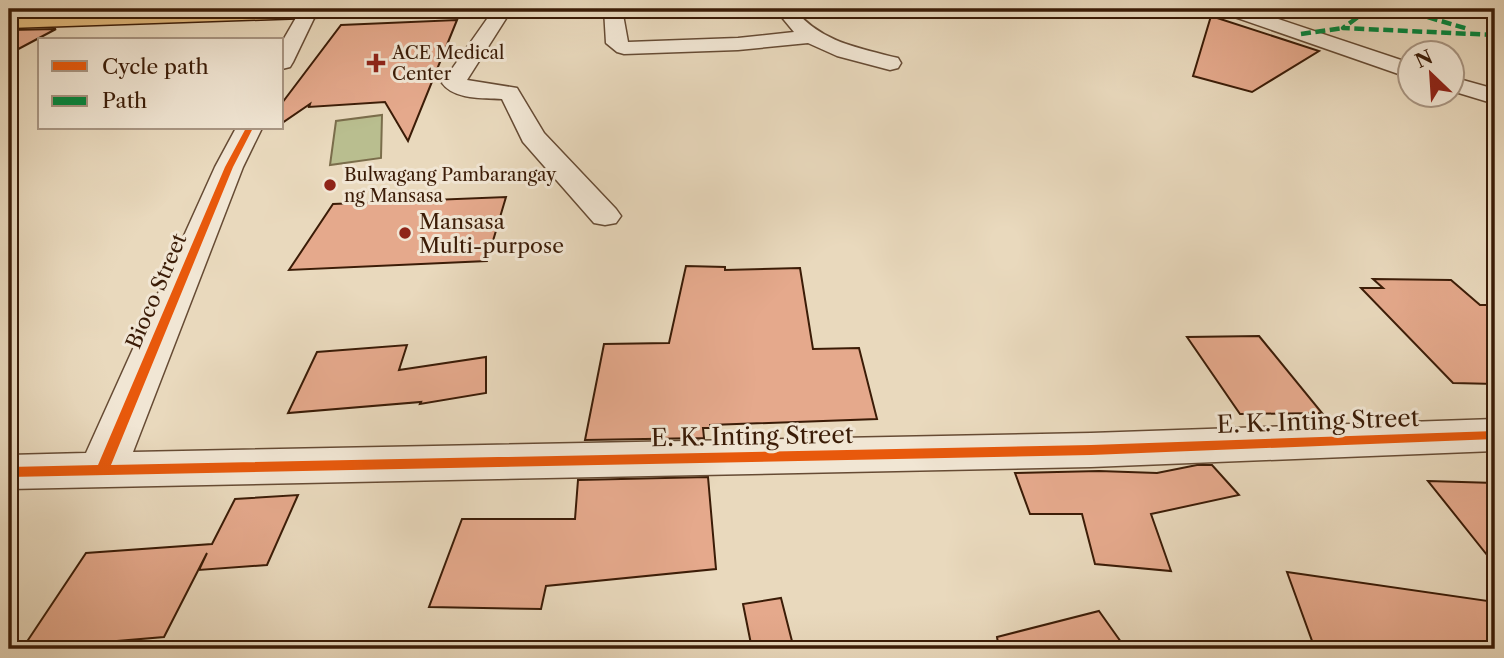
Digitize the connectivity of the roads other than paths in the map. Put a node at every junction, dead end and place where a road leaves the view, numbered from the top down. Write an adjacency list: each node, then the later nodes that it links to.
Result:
1 (390, 9): 6 (main road)
2 (503, 9): 15 (street)
3 (613, 9): 8 (street)
4 (784, 9): 8 (street)
5 (1230, 9): 11 (street)
6 (296, 11): 7 (main road); 9 (street)
7 (9, 22)
8 (808, 37): 10 (street)
9 (284, 55)
10 (890, 63)
11 (1396, 66)
12 (1466, 88): 13 (street)
13 (1495, 97)
14 (248, 130): 17 (street, Bioco Street)
15 (605, 216)
16 (1495, 435): 17 (street, E. K. Inting Street)
17 (102, 471): 18 (street, E. K. Inting Street)
18 (9, 472)

